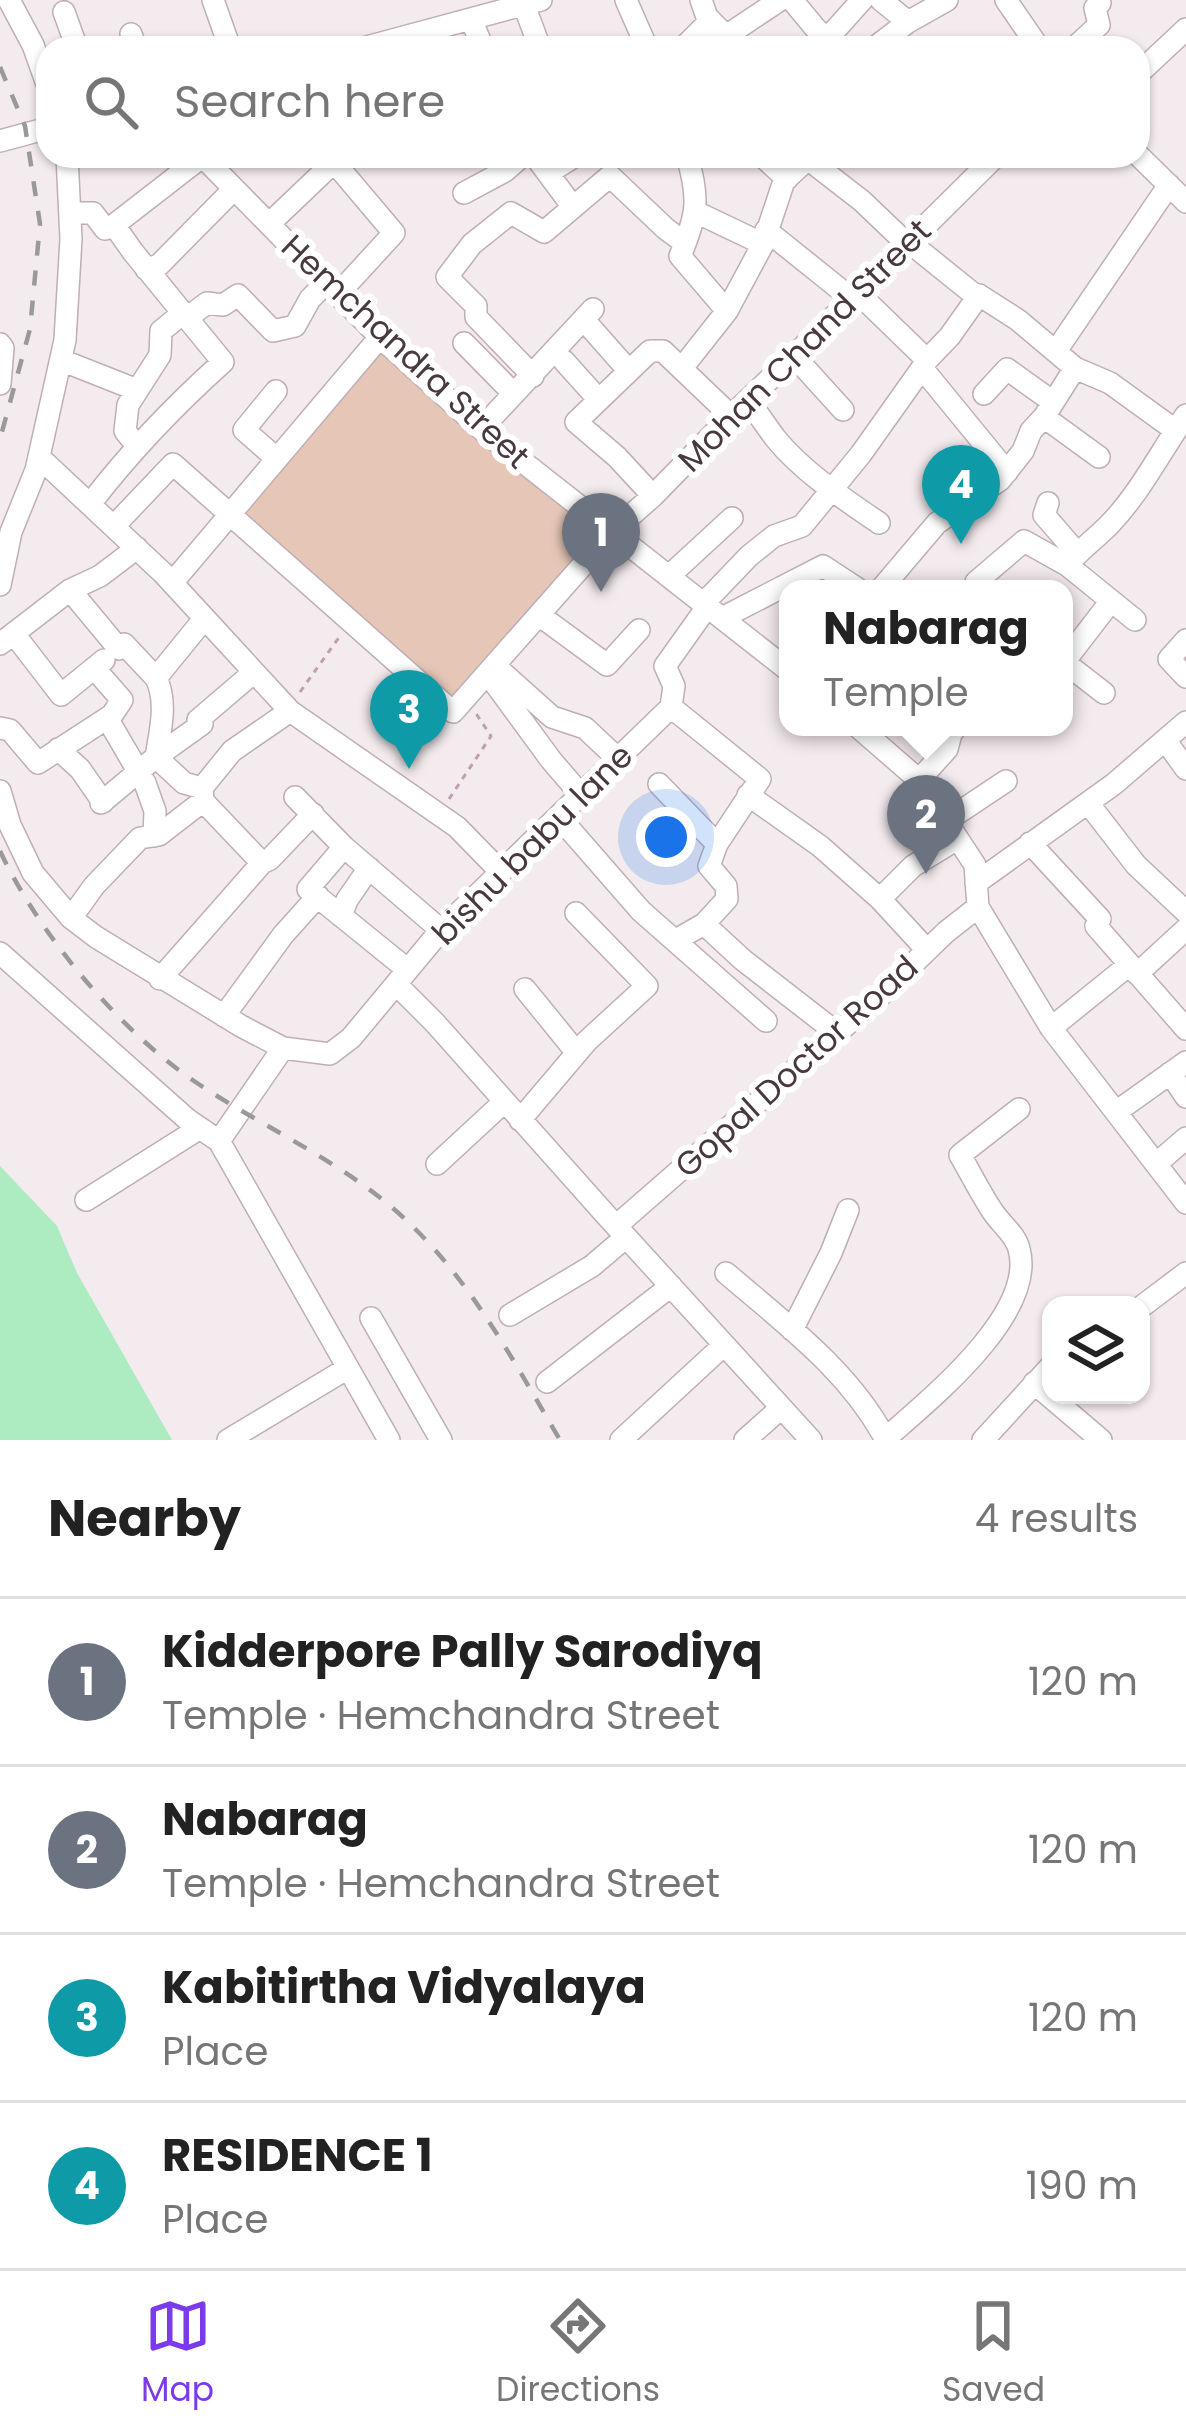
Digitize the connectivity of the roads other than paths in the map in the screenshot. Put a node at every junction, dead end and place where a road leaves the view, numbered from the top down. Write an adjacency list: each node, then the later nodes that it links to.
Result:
1 (9, 0): 27 (street)
2 (213, 0): 17 (street)
3 (626, 0): 20 (street)
4 (780, 0): 11 (street)
5 (792, 0): 22 (street)
6 (870, 0): 14 (street); 23 (street)
7 (947, 0): 14 (street)
8 (1006, 0): 25 (street)
9 (1098, 0): 26 (street)
10 (536, 1): 13 (street); 19 (street)
11 (706, 10): 21 (street)
12 (64, 12): 16 (street)
13 (473, 12): 18 (street)
14 (908, 22): 24 (street)
15 (1186, 29): 28 (street)
16 (73, 36)
17 (226, 36)
18 (400, 36)
19 (539, 36)
20 (642, 36)
21 (690, 36)
22 (819, 36)
23 (832, 36)
24 (893, 36)
25 (1031, 36)
26 (1087, 36)
27 (36, 53)
28 (1150, 63)
29 (36, 131): 30 (street)
30 (0, 141)
31 (1150, 167): 45 (street)
32 (68, 168): 51 (street)
33 (187, 168): 53 (street)
34 (214, 168): 46 (street, Hemchandra Street)
35 (328, 168): 52 (street)
36 (339, 168): 58 (street)
37 (508, 168): 47 (street)
38 (544, 168): 49 (street)
39 (690, 168): 50 (street)
40 (775, 168): 44 (street)
41 (798, 168): 44 (street)
42 (822, 168): 55 (street)
43 (982, 168): 55 (street, Mohan Chand Street)
44 (787, 179): 54 (street)
45 (1169, 185): 48 (street); 66 (street)
46 (234, 189): 52 (street, Hemchandra Street); 57 (street)
47 (464, 193)
48 (1186, 202)
49 (573, 207): 56 (street); 74 (street)
50 (695, 212): 54 (street); 56 (street)
51 (70, 213): 53 (street); 68 (street)
52 (269, 224): 58 (street, Hemchandra Street)
53 (114, 225): 57 (street)
54 (764, 237): 59 (street); 61 (street)
55 (908, 243): 59 (street, Mohan Chand Street); 60 (street)
56 (683, 249): 61 (street)
57 (146, 269): 62 (street)
58 (333, 288): 62 (street); 63 (street, Hemchandra Street)
59 (855, 296): 67 (street, Mohan Chand Street); 70 (street)
60 (979, 296): 66 (street); 70 (street)
61 (727, 311): 71 (street)
62 (185, 315): 76 (street); 86 (street)
63 (380, 337): 85 (street, Hemchandra Street); 89 (street)
64 (464, 343): 78 (street)
65 (0, 344): 75 (street)
66 (1055, 351): 72 (street)
67 (794, 356): 81 (street, Mohan Chand Street); 83 (street)
68 (61, 360): 76 (street); 87 (street)
69 (564, 362): 80 (street)
70 (925, 364): 90 (street); 91 (street)
71 (682, 368): 73 (street); 81 (street)
72 (1075, 368): 82 (street); 84 (street)
73 (629, 371): 74 (street); 80 (street)
74 (533, 376): 78 (street)
75 (0, 384)
76 (137, 390): 86 (street)
77 (276, 391): 89 (street)
78 (514, 394): 85 (street)
79 (984, 394): 82 (street)
80 (599, 400): 92 (street)
81 (739, 408): 91 (street); 92 (street, Mohan Chand Street)
82 (1048, 409): 88 (street); 90 (street)
83 (843, 410)
84 (1180, 423): 101 (street)
85 (482, 429): 99 (street, Hemchandra Street)
86 (137, 446): 94 (street)
87 (39, 457): 94 (street); 109 (street)
88 (1099, 457)
89 (276, 458): 95 (street)
90 (1006, 472): 105 (street)
91 (831, 490): 97 (street); 112 (street)
92 (653, 496): 99 (street, Mohan Chand Street)
93 (1048, 502): 101 (street)
94 (90, 504): 98 (street)
95 (230, 513): 98 (street); 107 (street); 124 (street, Mohan Chand Street)
96 (732, 518): 102 (street)
97 (879, 524)
98 (114, 526): 100 (street)
99 (612, 532): 102 (street, Hemchandra Street); 113 (street, Mohan Chand Street)
100 (137, 548): 107 (street); 110 (street)
101 (1072, 559): 106 (street); 111 (street)
102 (669, 576): 112 (street, Hemchandra Street)
103 (787, 580): 104 (street)
104 (844, 580)
105 (889, 580)
106 (978, 580)
107 (172, 583): 114 (street)
108 (779, 583): 112 (street)
109 (0, 585)
110 (70, 590): 117 (street); 119 (street)
111 (1111, 601): 115 (street); 120 (street)
112 (711, 610): 121 (street, Hemchandra Street); 129 (street)
113 (539, 615): 116 (street); 124 (street, Mohan Chand Street)
114 (204, 619): 125 (street); 127 (street)
115 (1135, 620)
116 (639, 630)
117 (7, 639): 122 (street)
118 (1186, 640): 126 (street)
119 (119, 649): 122 (street); 127 (street)
120 (1073, 650)
121 (779, 663)
122 (94, 668): 131 (street)
123 (1073, 669): 128 (street)
124 (492, 670): 139 (street); 147 (street)
125 (253, 673): 130 (street); 138 (street)
126 (1186, 677)
127 (156, 678): 138 (street)
128 (1104, 693)
129 (671, 707): 139 (street, bishu babu lane); 148 (street)
130 (289, 710): 146 (street); 160 (street)
131 (107, 718): 137 (street); 141 (street)
132 (1186, 722): 136 (street)
133 (0, 728): 137 (street)
134 (868, 736): 142 (street)
135 (950, 736): 142 (street)
136 (1165, 740): 140 (street); 150 (street)
137 (58, 749): 141 (street)
138 (156, 757): 141 (street); 146 (street)
139 (618, 759): 147 (street, bishu babu lane)
140 (1186, 769)
141 (137, 773): 154 (street)
142 (919, 780): 153 (street)
143 (1006, 781): 153 (street)
144 (658, 784): 155 (street)
145 (0, 791): 168 (street)
146 (202, 795): 154 (street); 158 (street)
147 (581, 795): 152 (street, bishu babu lane)
148 (748, 796): 155 (street); 163 (street)
149 (295, 797): 151 (street)
150 (1088, 803): 156 (street); 165 (street)
151 (313, 814): 157 (street); 158 (street)
152 (559, 817): 160 (street, bishu babu lane); 172 (street)
153 (952, 830): 161 (street); 163 (street)
154 (154, 836): 168 (street)
155 (717, 844): 169 (street)
156 (1030, 844): 161 (street); 175 (street)
157 (344, 847): 159 (street); 162 (street)
158 (262, 863): 177 (street)
159 (369, 868): 167 (street); 171 (street)
160 (501, 872): 171 (street, bishu babu lane)
161 (976, 881): 164 (street)
162 (317, 896): 167 (street); 179 (street)
163 (880, 899): 173 (street)
164 (978, 907): 173 (street, Gopal Doctor Road); 181 (street)
165 (1186, 912)
166 (576, 913): 185 (street)
167 (341, 916): 176 (street)
168 (71, 918): 177 (street)
169 (704, 924): 172 (street); 183 (street)
170 (1186, 929): 175 (street)
171 (441, 931): 176 (street, bishu babu lane)
172 (676, 940): 180 (street)
173 (927, 950): 183 (street, Gopal Doctor Road)
174 (0, 953): 192 (street)
175 (1133, 970): 181 (street); 182 (street)
176 (402, 977): 184 (street, bishu babu lane); 188 (street)
177 (160, 979): 179 (street)
178 (525, 988): 185 (street)
179 (224, 1016): 184 (street)
180 (766, 1021)
181 (1052, 1028): 190 (street)
182 (1186, 1030)
183 (837, 1033): 199 (street, Gopal Doctor Road)
184 (283, 1048): 192 (street)
185 (578, 1053): 191 (street)
186 (1178, 1068): 187 (street); 190 (street)
187 (1186, 1097)
188 (504, 1102): 191 (street); 194 (street)
189 (1019, 1109): 219 (street)
190 (1115, 1112): 195 (street)
191 (520, 1120): 199 (street)
192 (209, 1135): 196 (street); 208 (street)
193 (1186, 1138): 195 (street)
194 (437, 1164)
195 (1156, 1164): 197 (street)
196 (86, 1200)
197 (1186, 1203)
198 (848, 1210): 206 (street)
199 (621, 1232): 202 (street); 204 (street, Gopal Doctor Road)
200 (725, 1273): 206 (street)
201 (1186, 1273): 203 (street)
202 (670, 1286): 207 (street); 210 (street)
203 (1150, 1300)
204 (510, 1316)
205 (371, 1318): 215 (street)
206 (792, 1330): 219 (street)
207 (724, 1345): 212 (street); 216 (street)
208 (348, 1368): 213 (street); 214 (street)
209 (1042, 1375): 211 (street)
210 (547, 1382)
211 (1034, 1383): 220 (street); 221 (street)
212 (781, 1408): 217 (street); 218 (street)
213 (228, 1440)
214 (389, 1440)
215 (441, 1440)
216 (621, 1440)
217 (745, 1440)
218 (811, 1440)
219 (886, 1440)
220 (983, 1440)
221 (1101, 1440)

